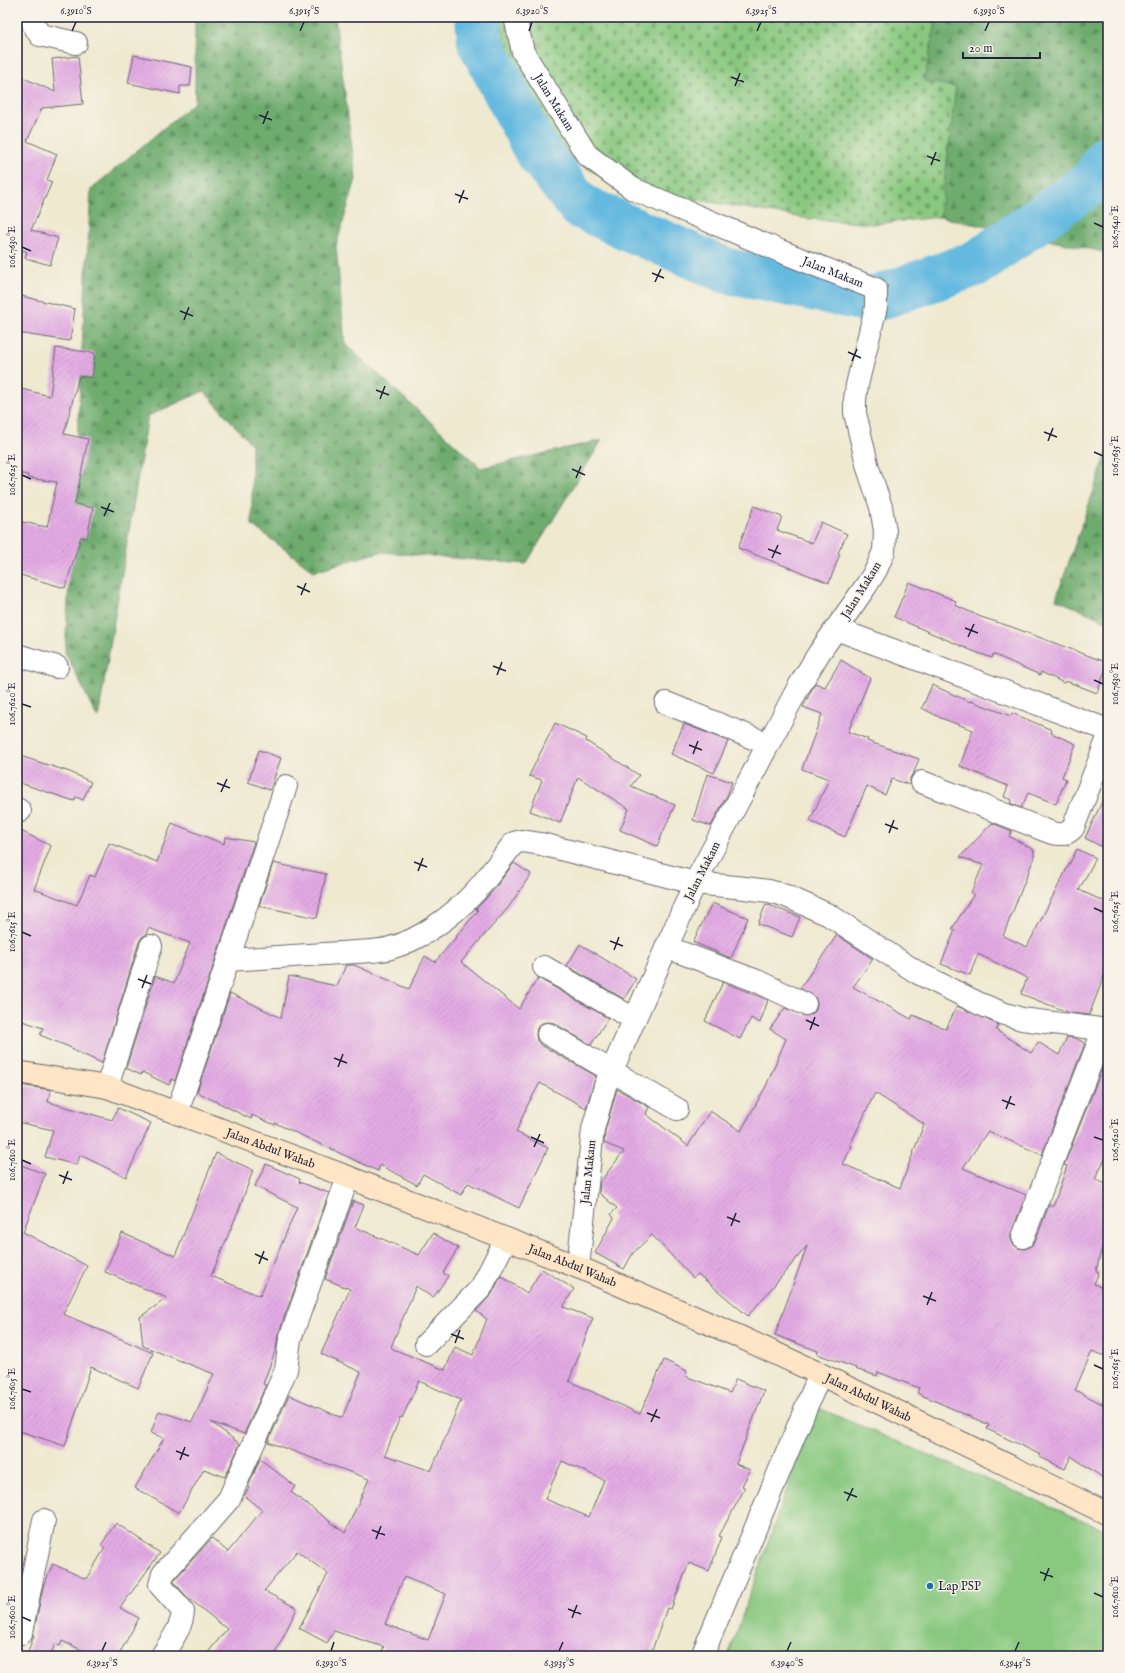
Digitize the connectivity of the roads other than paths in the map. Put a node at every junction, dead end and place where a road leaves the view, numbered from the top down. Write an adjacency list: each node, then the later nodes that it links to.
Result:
1 (32, 17): 3 (street)
2 (515, 17): 4 (street, Jalan Makam)
3 (76, 44)
4 (836, 629): 8 (street); 10 (street, Jalan Makam)
5 (17, 655): 6 (street)
6 (57, 667)
7 (666, 703): 10 (street)
8 (1108, 730)
9 (1108, 738): 11 (street)
10 (768, 744): 13 (street, Jalan Makam)
11 (922, 782)
12 (286, 786): 16 (street)
13 (695, 883): 15 (street, Jalan Makam); 16 (street); 20 (street)
14 (150, 946): 24 (street)
15 (666, 947): 18 (street); 19 (street, Jalan Makam)
16 (228, 960): 26 (street)
17 (544, 968): 19 (street)
18 (805, 1004)
19 (634, 1019): 22 (street, Jalan Makam)
20 (1106, 1030): 28 (street)
21 (548, 1034): 22 (street)
22 (611, 1071): 25 (street); 30 (street, Jalan Makam)
23 (17, 1072): 24 (street, Jalan Abdul Wahab)
24 (106, 1087): 26 (street, Jalan Abdul Wahab)
25 (677, 1110)
26 (176, 1113): 27 (street, Jalan Abdul Wahab)
27 (348, 1177): 29 (street, Jalan Abdul Wahab); 36 (street)
28 (1023, 1237)
29 (506, 1239): 30 (street, Jalan Abdul Wahab); 31 (street)
30 (578, 1267): 32 (street, Jalan Abdul Wahab)
31 (426, 1344)
32 (820, 1374): 33 (street, Jalan Abdul Wahab); 37 (street)
33 (1108, 1514)
34 (44, 1520): 35 (street)
35 (18, 1636)
36 (162, 1656)
37 (702, 1656)

